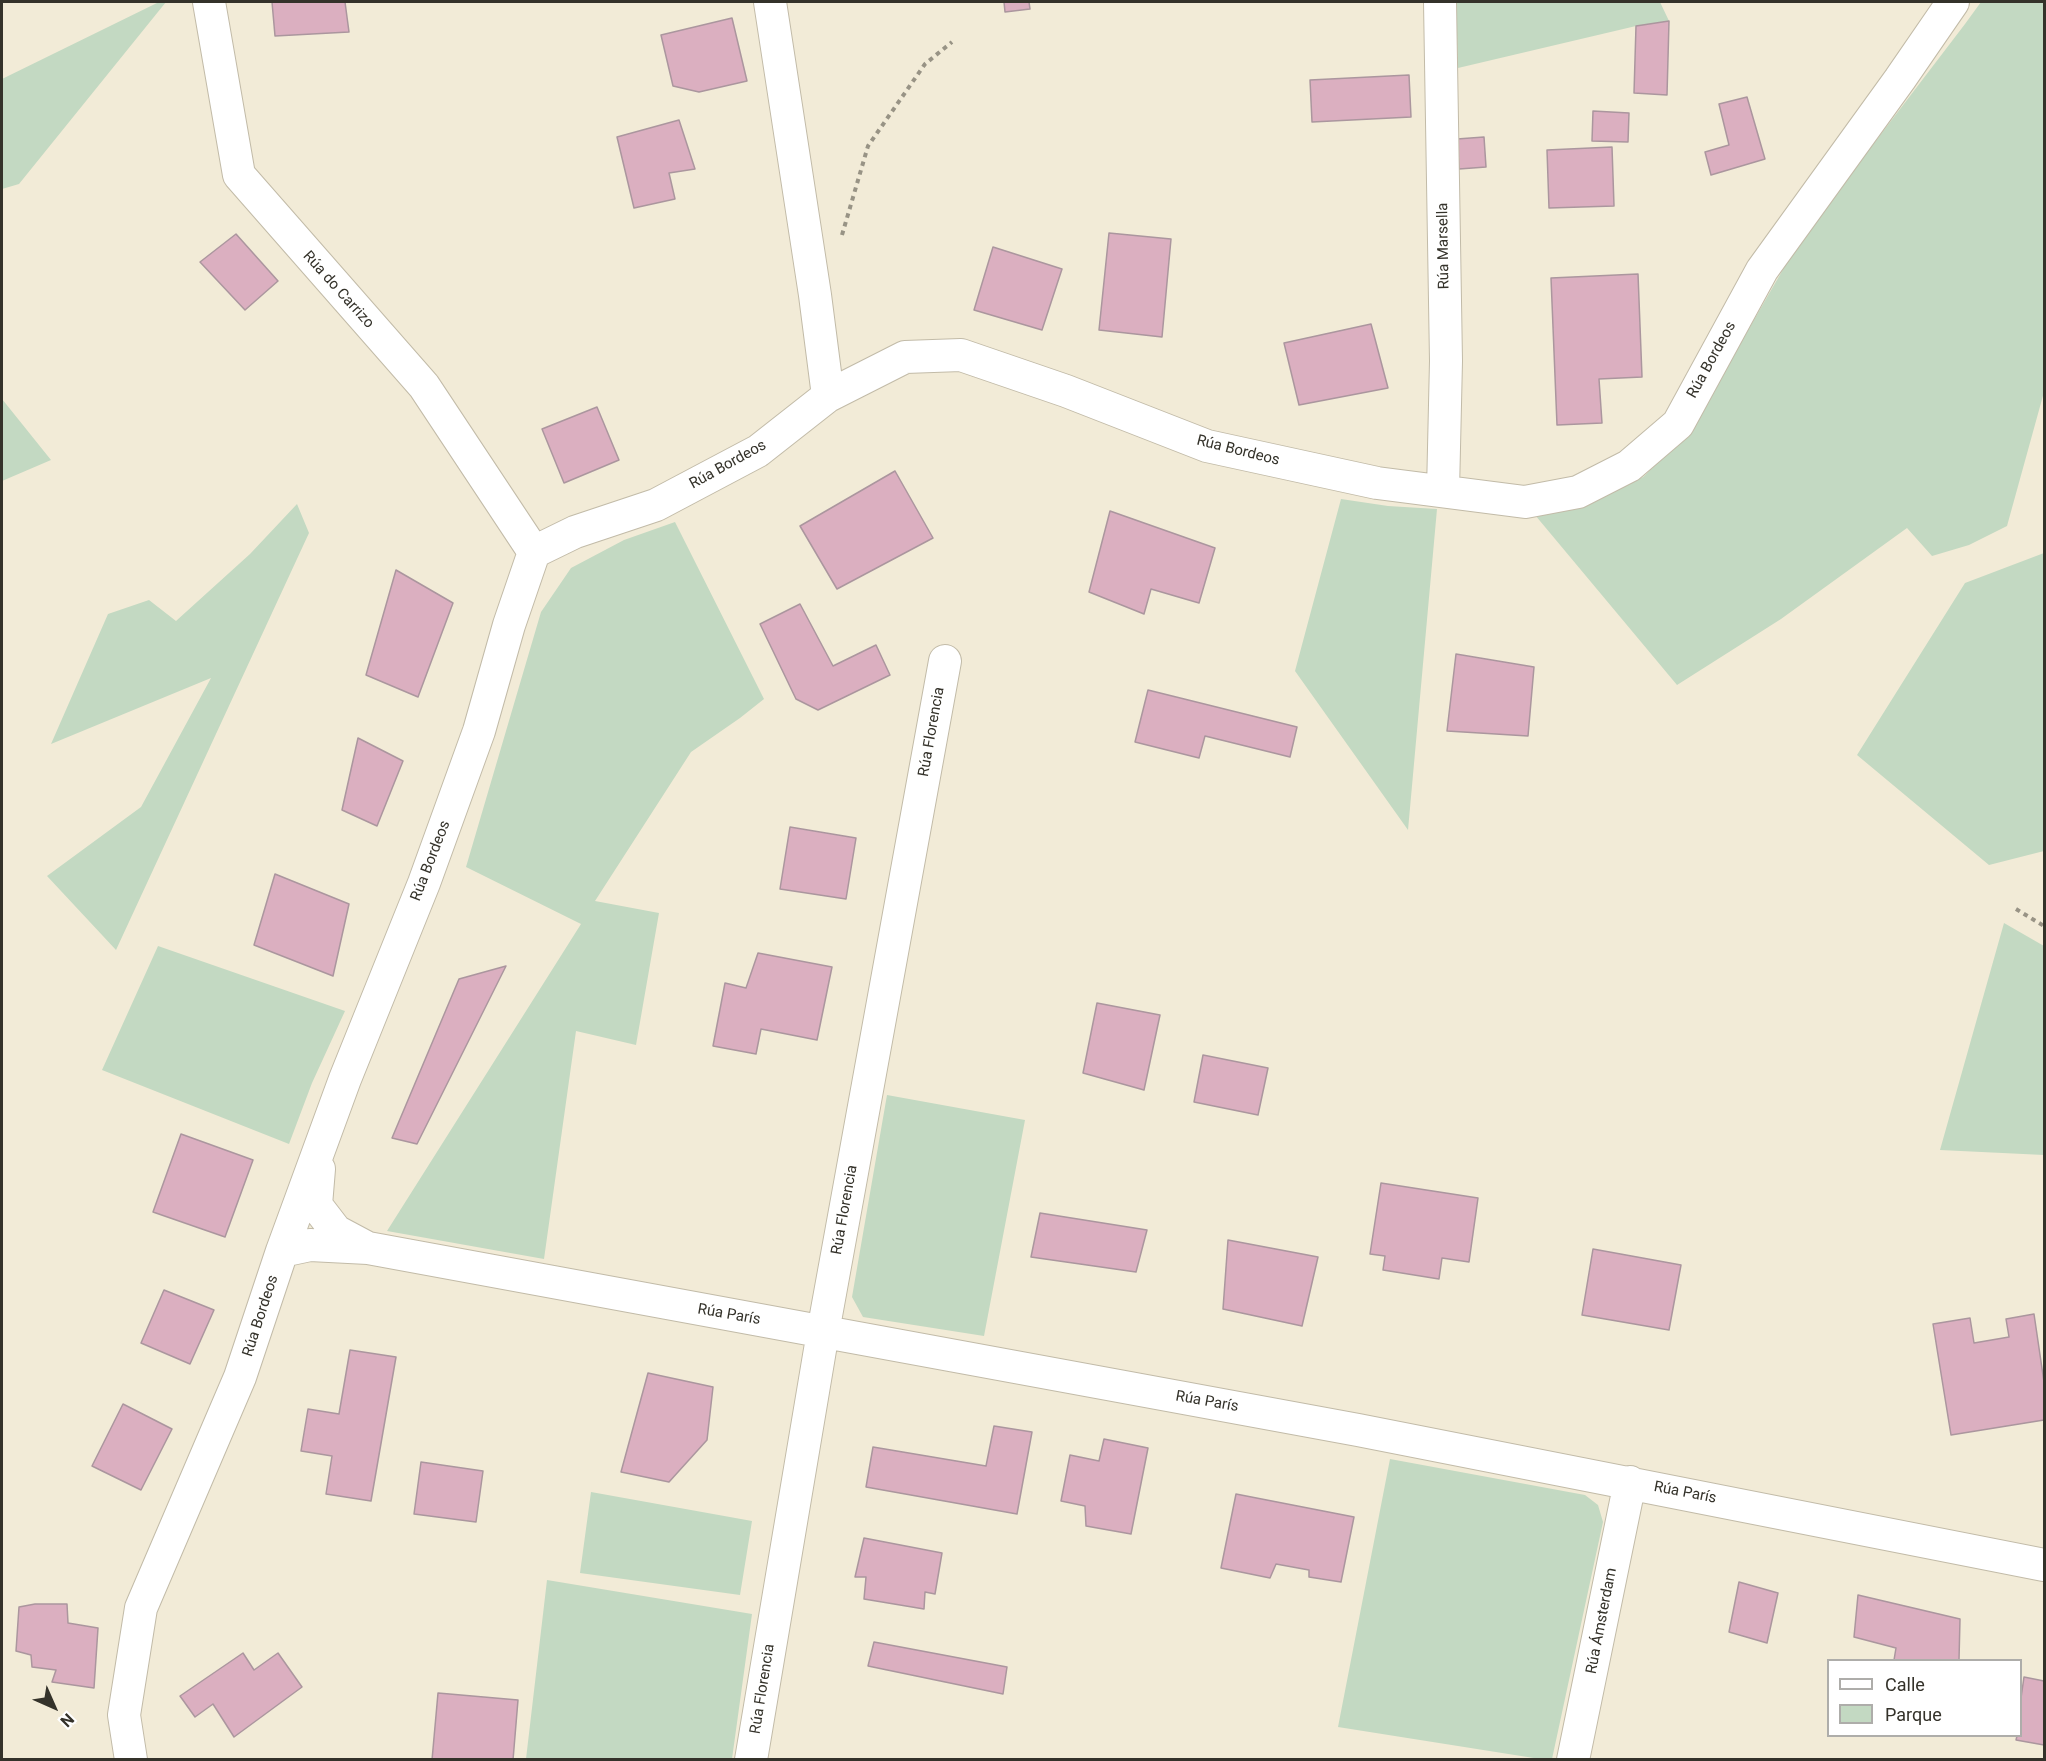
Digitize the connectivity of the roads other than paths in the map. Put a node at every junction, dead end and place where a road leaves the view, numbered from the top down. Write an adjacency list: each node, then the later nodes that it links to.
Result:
1 (209, 2): 7 (street, Rúa do Carrizo)
2 (770, 2): 5 (street)
3 (1440, 2): 6 (street, Rúa Marsella)
4 (1953, 2): 6 (street, Rúa Bordeos)
5 (828, 396): 6 (street, Rúa Bordeos); 7 (street, Rúa Bordeos)
6 (1443, 491)
7 (534, 552): 9 (street, Rúa Bordeos)
8 (945, 662): 12 (street, Rúa Florencia)
9 (321, 1144): 10 (street, Rúa París); 11 (street, Rúa Bordeos)
10 (368, 1248): 11 (street, Rúa París); 12 (street, Rúa París)
11 (282, 1251): 15 (street, Rúa Bordeos)
12 (823, 1332): 13 (street, Rúa París); 16 (street, Rúa Florencia)
13 (1630, 1482): 14 (street, Rúa París); 17 (street, Rúa Ámsterdam)
14 (2040, 1558)
15 (131, 1760)
16 (752, 1760)
17 (1573, 1760)

